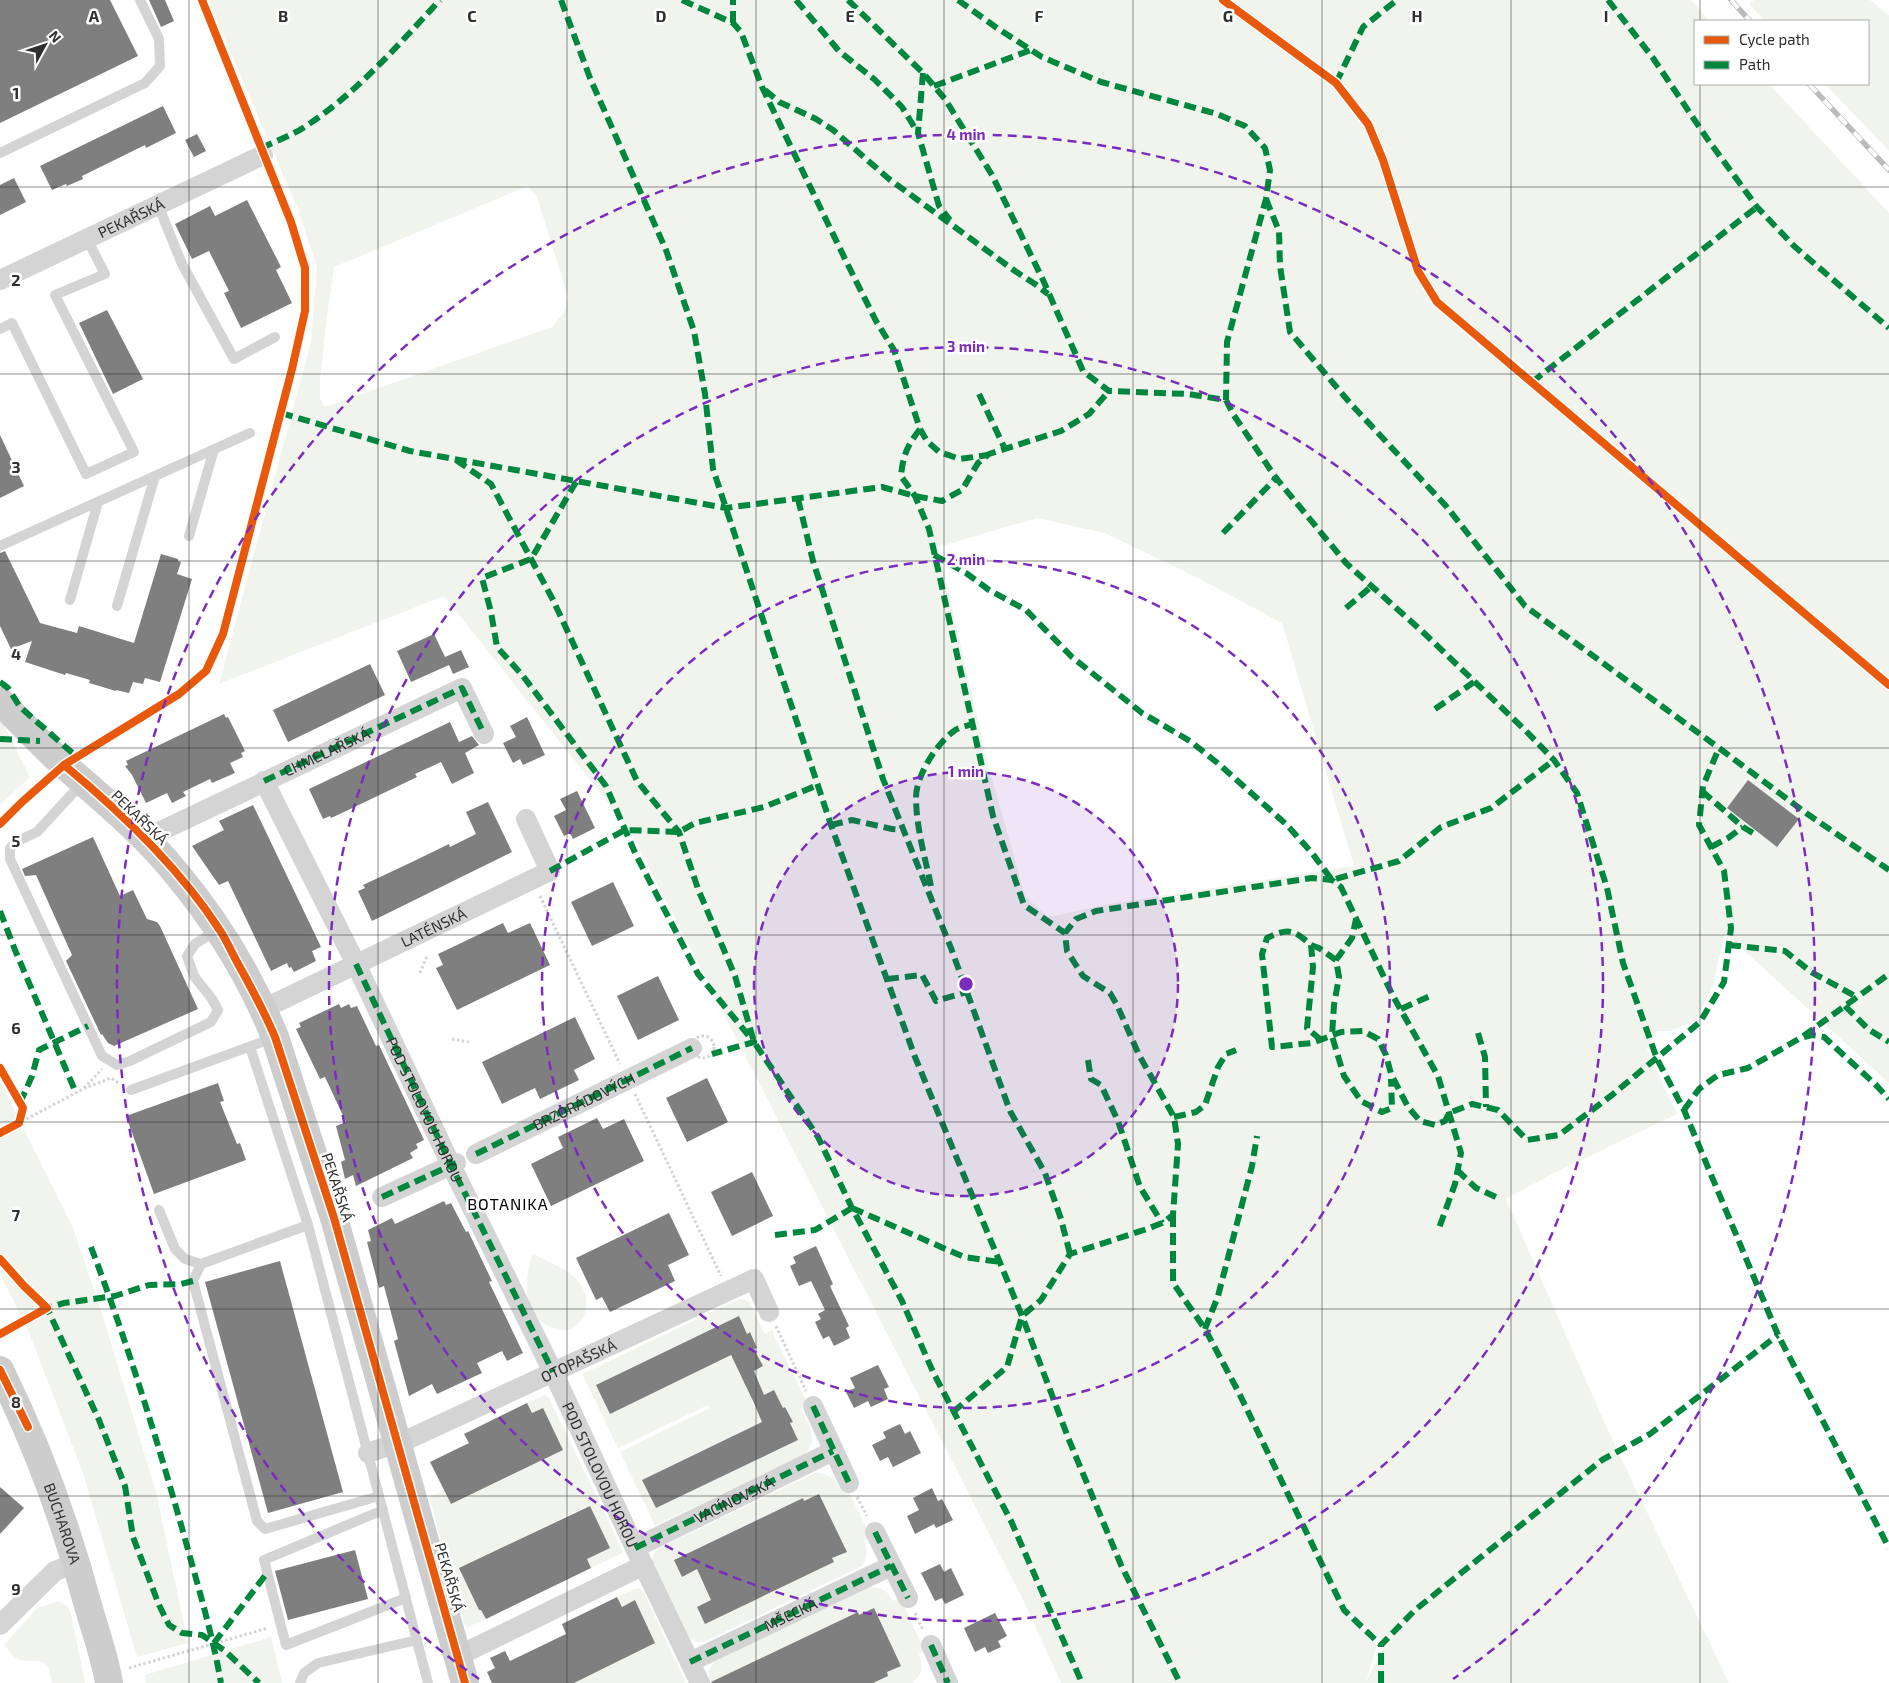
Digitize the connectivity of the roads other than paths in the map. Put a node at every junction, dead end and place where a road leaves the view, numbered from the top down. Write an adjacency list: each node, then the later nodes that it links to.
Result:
1 (140, 0): 2 (lane)
2 (0, 153)
3 (263, 155): 4 (street, PEKAŘSKÁ)
4 (158, 205): 5 (street, PEKAŘSKÁ); 8 (lane)
5 (87, 239): 6 (street, PEKAŘSKÁ); 7 (lane)
6 (0, 280)
7 (0, 329)
8 (275, 337)
9 (250, 433): 10 (lane)
10 (214, 449): 11 (lane); 13 (lane)
11 (155, 476): 12 (lane); 16 (lane)
12 (98, 502): 14 (lane); 15 (lane)
13 (189, 536)
14 (0, 546)
15 (70, 600)
16 (117, 606)
17 (0, 702): 20 (street, PEKAŘSKÁ)
18 (484, 734): 19 (street, CHMELAŘSKÁ)
19 (264, 781): 22 (street, CHMELAŘSKÁ); 24 (street, POD STOLOVOU HOROU)
20 (84, 782): 22 (street, PEKAŘSKÁ); 23 (lane)
21 (526, 819): 24 (street, LATÉNSKÁ)
22 (144, 839): 23 (street, PEKAŘSKÁ)
23 (219, 929): 25 (street, PEKAŘSKÁ)
24 (356, 964): 25 (street, LATÉNSKÁ); 31 (street, POD STOLOVOU HOROU)
25 (264, 1009): 26 (street, PEKAŘSKÁ)
26 (275, 1038): 27 (lane); 40 (street, PEKAŘSKÁ)
27 (250, 1047): 29 (lane); 34 (lane)
28 (692, 1048): 30 (street, BRZORÁDOVÝCH)
29 (131, 1090)
30 (476, 1154)
31 (453, 1164): 32 (street); 38 (street, POD STOLOVOU HOROU)
32 (382, 1197)
33 (159, 1210): 35 (lane)
34 (308, 1225): 35 (lane); 42 (lane)
35 (201, 1264): 44 (lane)
36 (769, 1312): 38 (street, OTOPAŠSKÁ)
37 (0, 1370): 48 (street, BUCHAROVA)
38 (553, 1372): 40 (street, OTOPAŠSKÁ); 47 (street, POD STOLOVOU HOROU)
39 (813, 1406): 41 (street)
40 (398, 1443): 42 (street, OTOPAŠSKÁ); 55 (street, PEKAŘSKÁ)
41 (833, 1451): 43 (street); 47 (street, VACÍNOVSKÁ)
42 (368, 1453): 44 (lane)
43 (849, 1483)
44 (379, 1496): 45 (lane)
45 (383, 1510): 50 (lane); 50 (lane)
46 (875, 1532): 49 (street)
47 (640, 1557): 55 (street, VACÍNOVSKÁ); 56 (street, POD STOLOVOU HOROU)
48 (77, 1564): 52 (street); 57 (street, BUCHAROVA)
49 (891, 1566): 51 (street); 56 (street, MŠECKÁ)
50 (406, 1598): 53 (lane)
51 (908, 1598)
52 (0, 1625)
53 (417, 1640): 59 (lane); 60 (lane)
54 (930, 1645): 58 (street)
55 (458, 1656): 61 (street, PEKAŘSKÁ)
56 (690, 1662): 62 (street, POD STOLOVOU HOROU)
57 (119, 1675)
58 (944, 1682)
59 (300, 1683)
60 (428, 1683)
61 (464, 1683)
62 (700, 1683)

